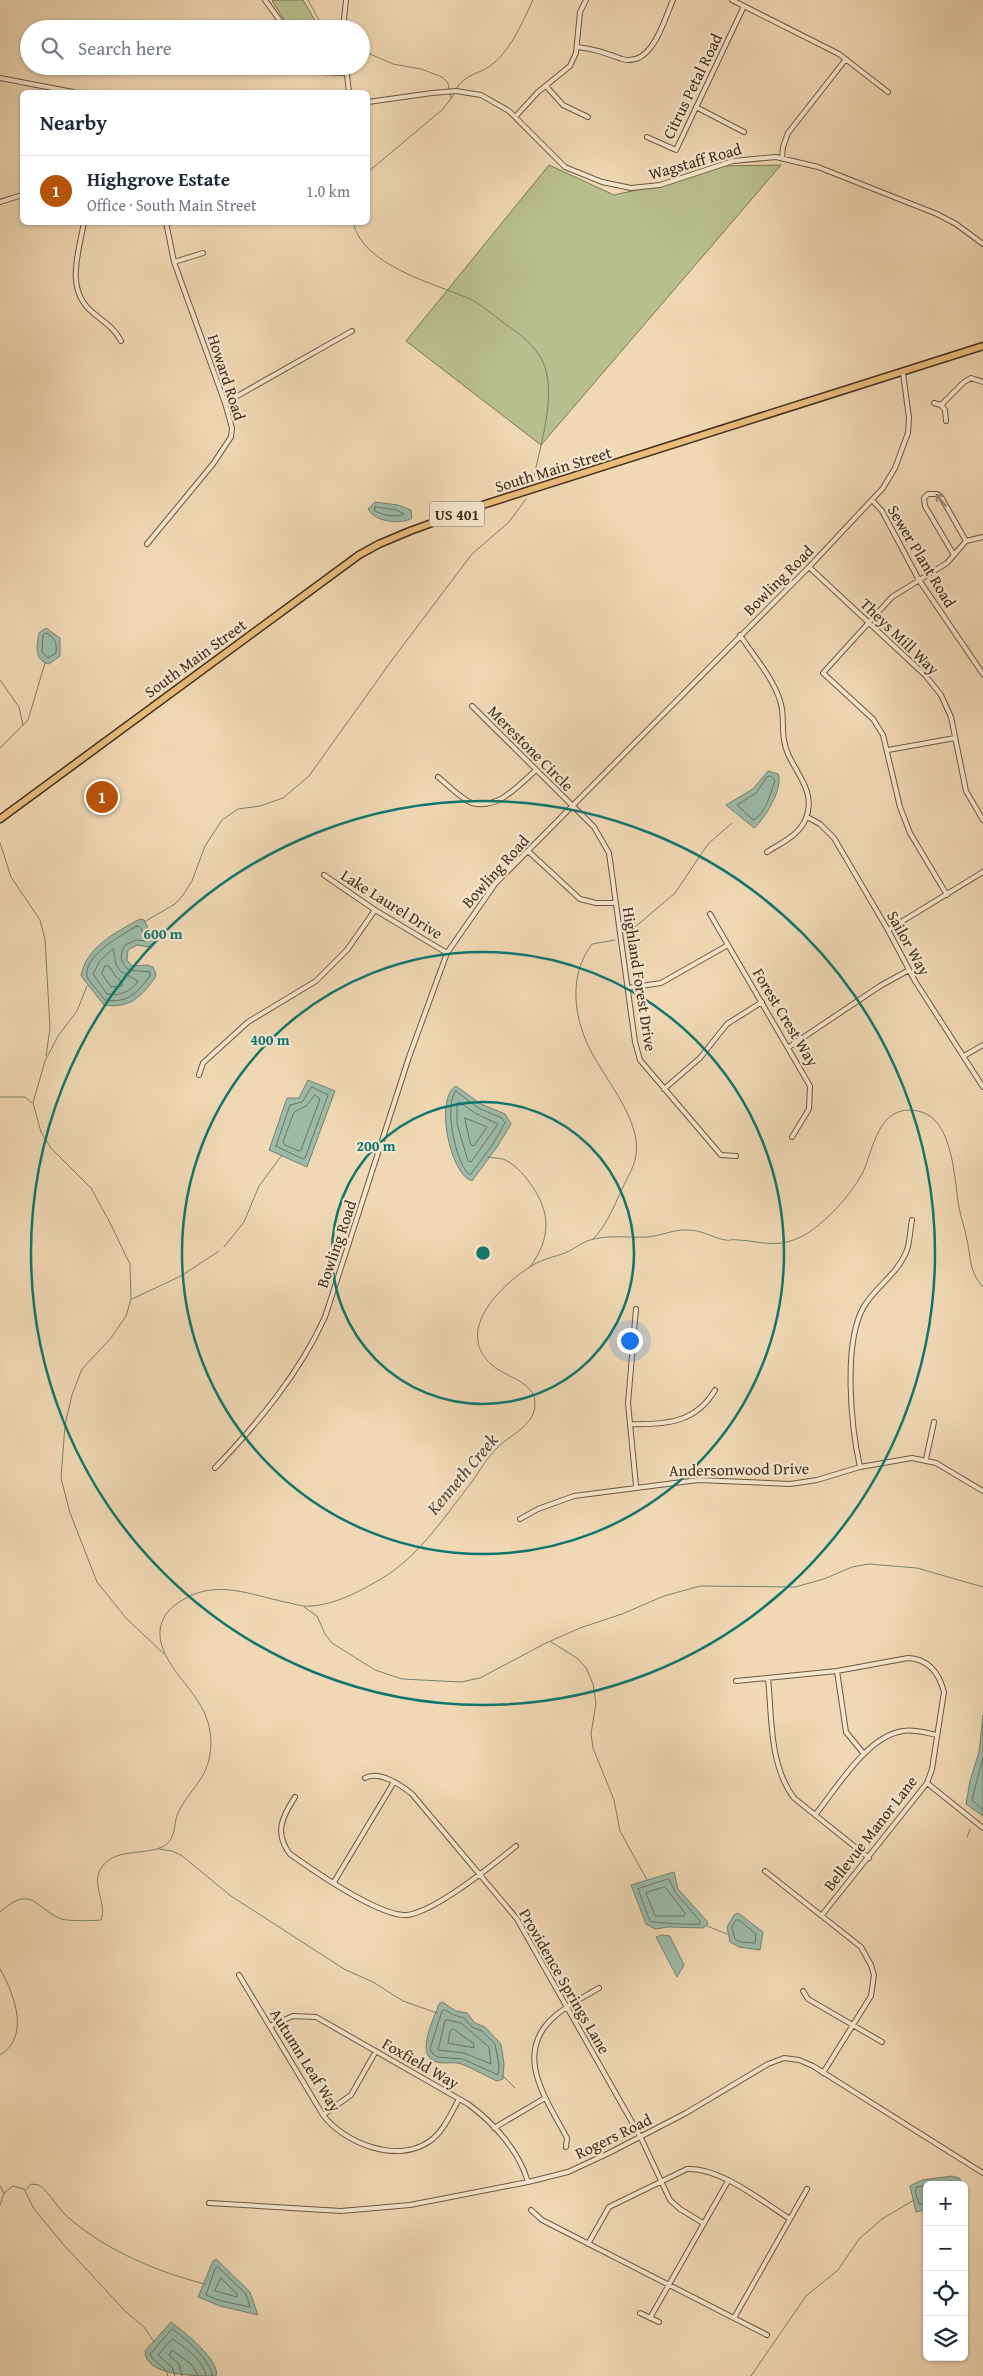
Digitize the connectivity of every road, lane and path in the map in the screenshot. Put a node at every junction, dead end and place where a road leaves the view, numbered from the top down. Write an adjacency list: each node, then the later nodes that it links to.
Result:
1 (265, 0): 7 (street)
2 (346, 0): 8 (street)
3 (586, 0): 9 (street)
4 (673, 0): 9 (street)
5 (732, 0): 6 (street)
6 (744, 6): 10 (street); 18 (street, Citrus Petal Road)
7 (279, 20)
8 (345, 20)
9 (577, 47): 13 (street)
10 (846, 59): 16 (street); 23 (street)
11 (346, 75): 15 (street)
12 (0, 78): 14 (street)
13 (546, 86): 19 (street); 20 (street)
14 (63, 90)
15 (349, 90)
16 (888, 92)
17 (370, 102): 20 (street, Wagstaff Road)
18 (696, 107): 21 (street); 22 (street, Citrus Petal Road)
19 (588, 116)
20 (515, 117): 23 (street, Wagstaff Road)
21 (744, 132)
22 (647, 137)
23 (782, 158): 28 (street, Wagstaff Road)
24 (20, 196): 25 (street)
25 (0, 202)
26 (84, 225): 32 (street)
27 (167, 225): 30 (street, Howard Road)
28 (982, 242)
29 (203, 253): 30 (street)
30 (174, 262): 36 (street, Howard Road)
31 (352, 331): 36 (street)
32 (121, 341)
33 (983, 346): 34 (highway, South Main Street / US 401)
34 (902, 373): 40 (street, Bowling Road); 57 (highway, South Main Street / US 401)
35 (983, 382): 38 (street)
36 (224, 403): 43 (street, Howard Road)
37 (934, 403): 38 (street)
38 (941, 405): 39 (street)
39 (946, 421)
40 (873, 501): 45 (street, Bowling Road); 46 (street, Sewer Plant Road)
41 (983, 537): 42 (street)
42 (966, 541): 44 (street); 44 (street, one-way to 44)
43 (147, 544)
44 (954, 555): 46 (street)
45 (810, 567): 47 (street, Theys Mill Way); 48 (street, Bowling Road)
46 (919, 580): 47 (street); 49 (street, Sewer Plant Road)
47 (869, 623): 51 (street, Theys Mill Way); 52 (street)
48 (740, 635): 55 (street, Bowling Road); 56 (street)
49 (983, 674)
50 (472, 706): 53 (street, Merestone Circle)
51 (955, 738): 52 (street); 58 (street, Theys Mill Way)
52 (888, 750): 63 (street)
53 (536, 770): 54 (street); 55 (street, Merestone Circle)
54 (438, 777)
55 (572, 806): 59 (street, Bowling Road); 64 (street, Highland Forest Drive)
56 (807, 817): 60 (street); 67 (street, Sailor Way)
57 (0, 819)
58 (983, 820)
59 (528, 851): 64 (street); 69 (street, Bowling Road)
60 (767, 852)
61 (983, 872): 63 (street)
62 (324, 875): 65 (street, Lake Laurel Drive)
63 (948, 895): 67 (street)
64 (614, 903): 71 (street, Highland Forest Drive)
65 (375, 910): 69 (street, Lake Laurel Drive); 76 (street)
66 (710, 914): 68 (street, Forest Crest Way)
67 (888, 930): 70 (street, Sailor Way)
68 (728, 945): 71 (street); 72 (street, Forest Crest Way)
69 (447, 953): 88 (street, Bowling Road)
70 (909, 970): 74 (street); 75 (street, Sailor Way)
71 (628, 988): 78 (street, Highland Forest Drive)
72 (762, 1002): 74 (street, Forest Crest Way); 78 (street)
73 (983, 1045): 75 (street)
74 (789, 1047): 79 (street, Forest Crest Way)
75 (964, 1056): 77 (street, Sailor Way)
76 (198, 1075)
77 (983, 1087)
78 (664, 1089): 80 (street, Highland Forest Drive)
79 (792, 1137)
80 (736, 1156)
81 (912, 1220): 87 (street)
82 (636, 1309): 85 (street)
83 (715, 1390): 85 (street)
84 (934, 1422): 86 (street)
85 (630, 1424): 89 (street)
86 (926, 1459): 87 (street, Andersonwood Drive); 90 (street)
87 (860, 1467): 89 (street, Andersonwood Drive)
88 (215, 1468)
89 (636, 1486): 91 (street, Andersonwood Drive)
90 (983, 1492)
91 (520, 1519)
92 (837, 1671): 93 (street, Bellevue Manor Lane); 95 (street, Bellevue Manor Lane); 96 (street)
93 (768, 1678): 94 (street, Bellevue Manor Lane); 101 (street)
94 (736, 1681)
95 (937, 1735): 96 (street); 99 (street, Bellevue Manor Lane)
96 (864, 1754): 101 (street)
97 (365, 1778): 98 (street, Providence Springs Lane)
98 (394, 1782): 106 (street, Providence Springs Lane); 107 (street)
99 (927, 1783): 102 (street); 104 (street, Bellevue Manor Lane)
100 (295, 1797): 107 (street)
101 (815, 1815): 104 (street)
102 (983, 1828)
103 (516, 1846): 106 (street)
104 (868, 1858): 108 (street, Bellevue Manor Lane)
105 (765, 1871): 108 (street)
106 (481, 1875): 107 (street); 112 (street, Providence Springs Lane)
107 (334, 1882)
108 (822, 1915): 113 (street)
109 (239, 1975): 114 (street, Autumn Leaf Way)
110 (599, 1988): 112 (street)
111 (803, 1991): 113 (street)
112 (567, 2007): 118 (street); 122 (street, Providence Springs Lane)
113 (854, 2024): 115 (street); 117 (street)
114 (270, 2026): 116 (street, Foxfield Way); 120 (street, Autumn Leaf Way)
115 (882, 2042)
116 (376, 2051): 119 (street, Foxfield Way); 120 (street)
117 (822, 2073): 122 (street, Rogers Road); 124 (street, Rogers Road)
118 (546, 2098): 121 (street); 123 (street)
119 (458, 2099): 120 (street, Autumn Leaf Way); 121 (street, Foxfield Way)
120 (323, 2115)
121 (494, 2128): 127 (street, Foxfield Way)
122 (640, 2138): 125 (street, Providence Springs Lane); 127 (street, Rogers Road)
123 (566, 2148)
124 (983, 2173)
125 (661, 2180): 126 (street); 132 (street, Providence Springs Lane); 133 (street)
126 (728, 2181): 131 (street); 132 (street)
127 (528, 2182): 129 (street, Rogers Road)
128 (807, 2189): 131 (street)
129 (208, 2203)
130 (532, 2210): 133 (street)
131 (790, 2219): 137 (street)
132 (703, 2224): 134 (street)
133 (588, 2244): 134 (street)
134 (668, 2284): 136 (street); 137 (street)
135 (640, 2313): 136 (street)
136 (650, 2318): 138 (street)
137 (734, 2318): 139 (street)
138 (658, 2322)
139 (767, 2335)

